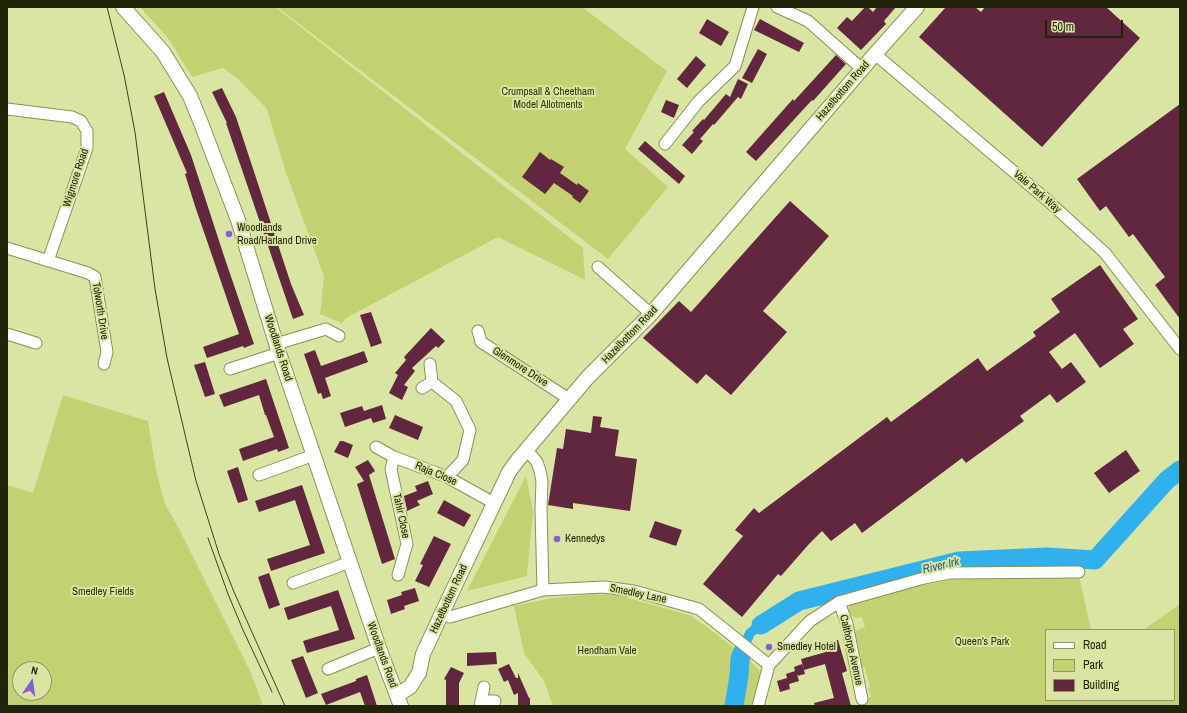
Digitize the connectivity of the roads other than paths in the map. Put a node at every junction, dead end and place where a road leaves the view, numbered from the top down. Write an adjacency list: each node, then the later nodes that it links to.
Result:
1 (123, 7): 17 (street, Woodlands Road)
2 (753, 7): 8 (street)
3 (777, 7): 6 (street)
4 (917, 7): 5 (street, Hazelbottom Road)
5 (875, 54): 6 (street, Hazelbottom Road); 18 (street, Vale Park Way)
6 (862, 69): 12 (street, Hazelbottom Road)
7 (7, 109): 10 (street, Wigmore Road)
8 (665, 144)
9 (7, 248): 10 (street, Tolworth Drive)
10 (48, 261): 19 (street, Tolworth Drive)
11 (598, 267): 12 (street)
12 (651, 314): 24 (street, Hazelbottom Road)
13 (478, 331): 24 (street, Glenmore Drive)
14 (7, 334): 16 (street)
15 (340, 336): 17 (street)
16 (36, 343)
17 (277, 349): 21 (street); 27 (street, Woodlands Road)
18 (1180, 349)
19 (104, 364)
20 (430, 364): 22 (street)
21 (230, 369)
22 (432, 382): 23 (street); 30 (street)
23 (422, 388)
24 (569, 399): 26 (street, Hazelbottom Road)
25 (376, 447): 28 (street, Raja Close)
26 (526, 449): 31 (street, Hazelbottom Road); 36 (street)
27 (314, 456): 29 (street); 32 (street, Woodlands Road)
28 (394, 456): 30 (street, Raja Close); 34 (street, Tahir Close)
29 (259, 475)
30 (447, 477): 31 (street, Raja Close)
31 (494, 503): 38 (street, Hazelbottom Road)
32 (350, 562): 35 (street); 39 (street, Woodlands Road)
33 (1079, 572): 37 (street)
34 (398, 575)
35 (293, 583)
36 (543, 590): 38 (street, Smedley Lane); 40 (street, Smedley Lane)
37 (839, 602): 40 (street); 43 (street, Calthorpe Avenue)
38 (442, 614): 44 (street, Hazelbottom Road)
39 (379, 648): 41 (street); 44 (street, Woodlands Road)
40 (769, 665): 47 (street)
41 (328, 669)
42 (484, 687): 46 (street)
43 (862, 699)
44 (399, 700)
45 (495, 701): 46 (street)
46 (480, 704)
47 (758, 706)

